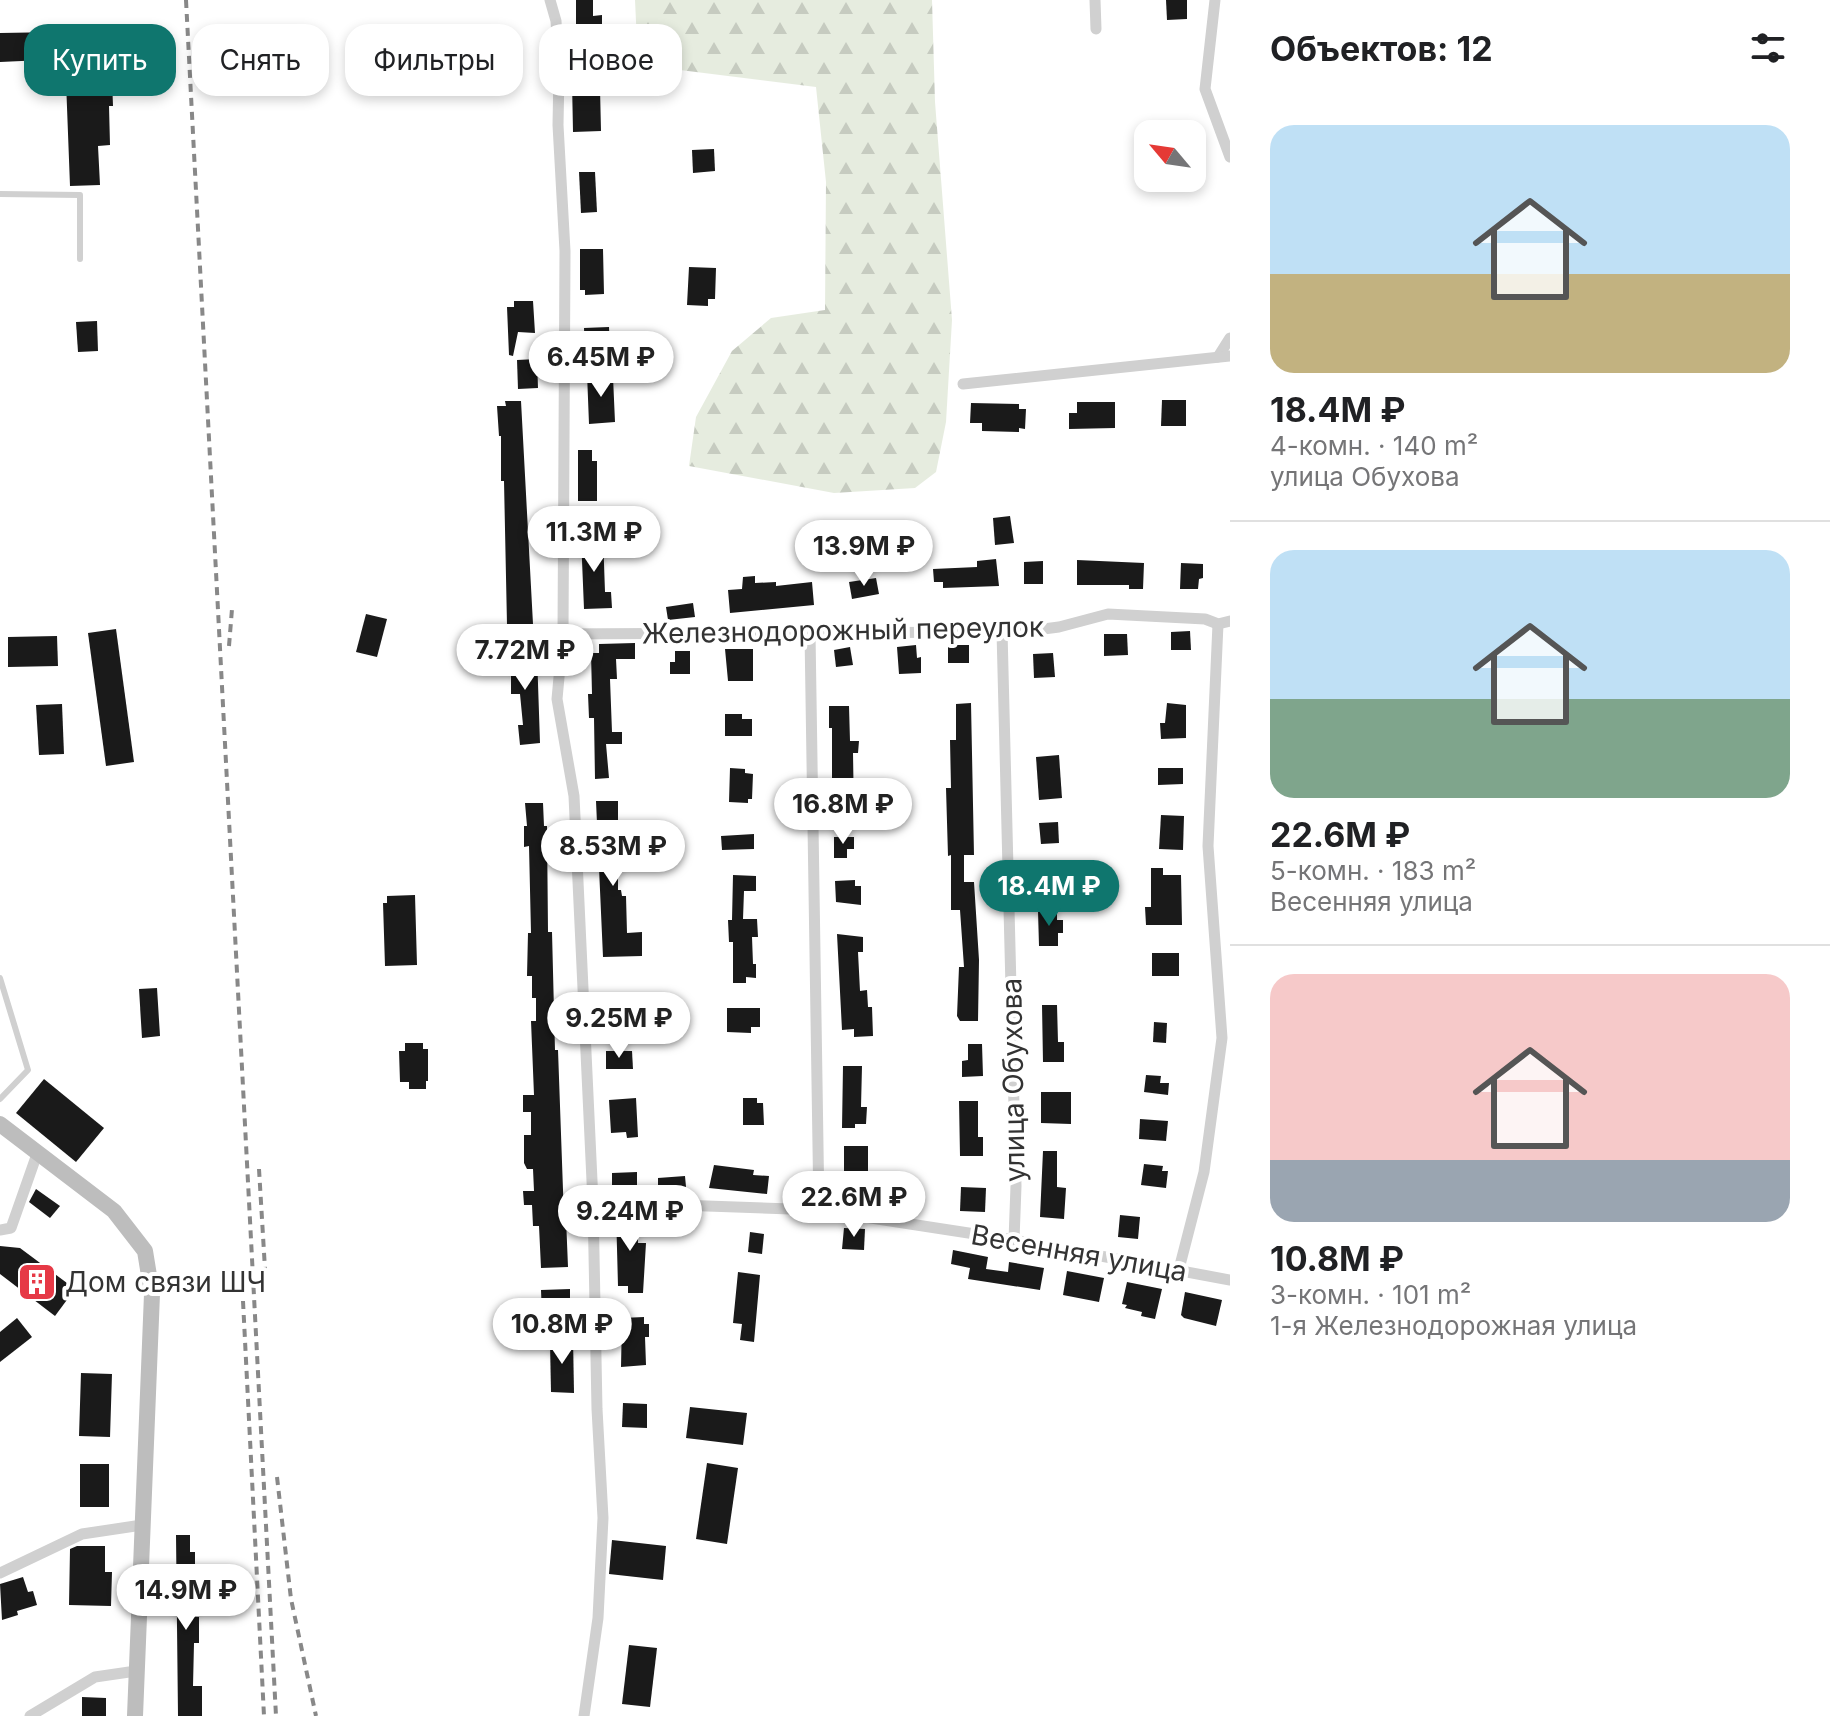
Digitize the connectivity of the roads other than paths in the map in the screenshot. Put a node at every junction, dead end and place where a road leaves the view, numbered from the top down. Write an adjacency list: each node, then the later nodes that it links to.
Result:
1 (550, 0): 15 (street)
2 (1095, 0): 4 (street)
3 (1215, 0): 5 (street)
4 (1096, 29)
5 (1230, 157)
6 (0, 194): 7 (lane)
7 (80, 259)
8 (1230, 338): 9 (street)
9 (1224, 356): 10 (street)
10 (963, 384)
11 (1224, 623): 12 (street, Железнодорожный переулок); 24 (street)
12 (1002, 631): 13 (street, Железнодорожный переулок); 23 (street, улица Обухова)
13 (810, 633): 15 (street, Железнодорожный переулок); 21 (street)
14 (549, 634): 15 (street, Железнодорожный переулок)
15 (563, 634): 20 (street)
16 (0, 978): 17 (lane)
17 (0, 1099)
18 (0, 1124): 19 (main road)
19 (37, 1154): 22 (street); 26 (main road)
20 (593, 1202): 21 (street, Весенняя улица); 31 (street)
21 (819, 1210): 23 (street, Весенняя улица)
22 (0, 1230)
23 (1014, 1240): 24 (street, Весенняя улица)
24 (1179, 1269): 25 (street, Весенняя улица)
25 (1230, 1280)
26 (142, 1525): 27 (street); 28 (main road)
27 (0, 1573)
28 (136, 1671): 29 (street); 30 (main road)
29 (30, 1716)
30 (135, 1716)
31 (584, 1716)

